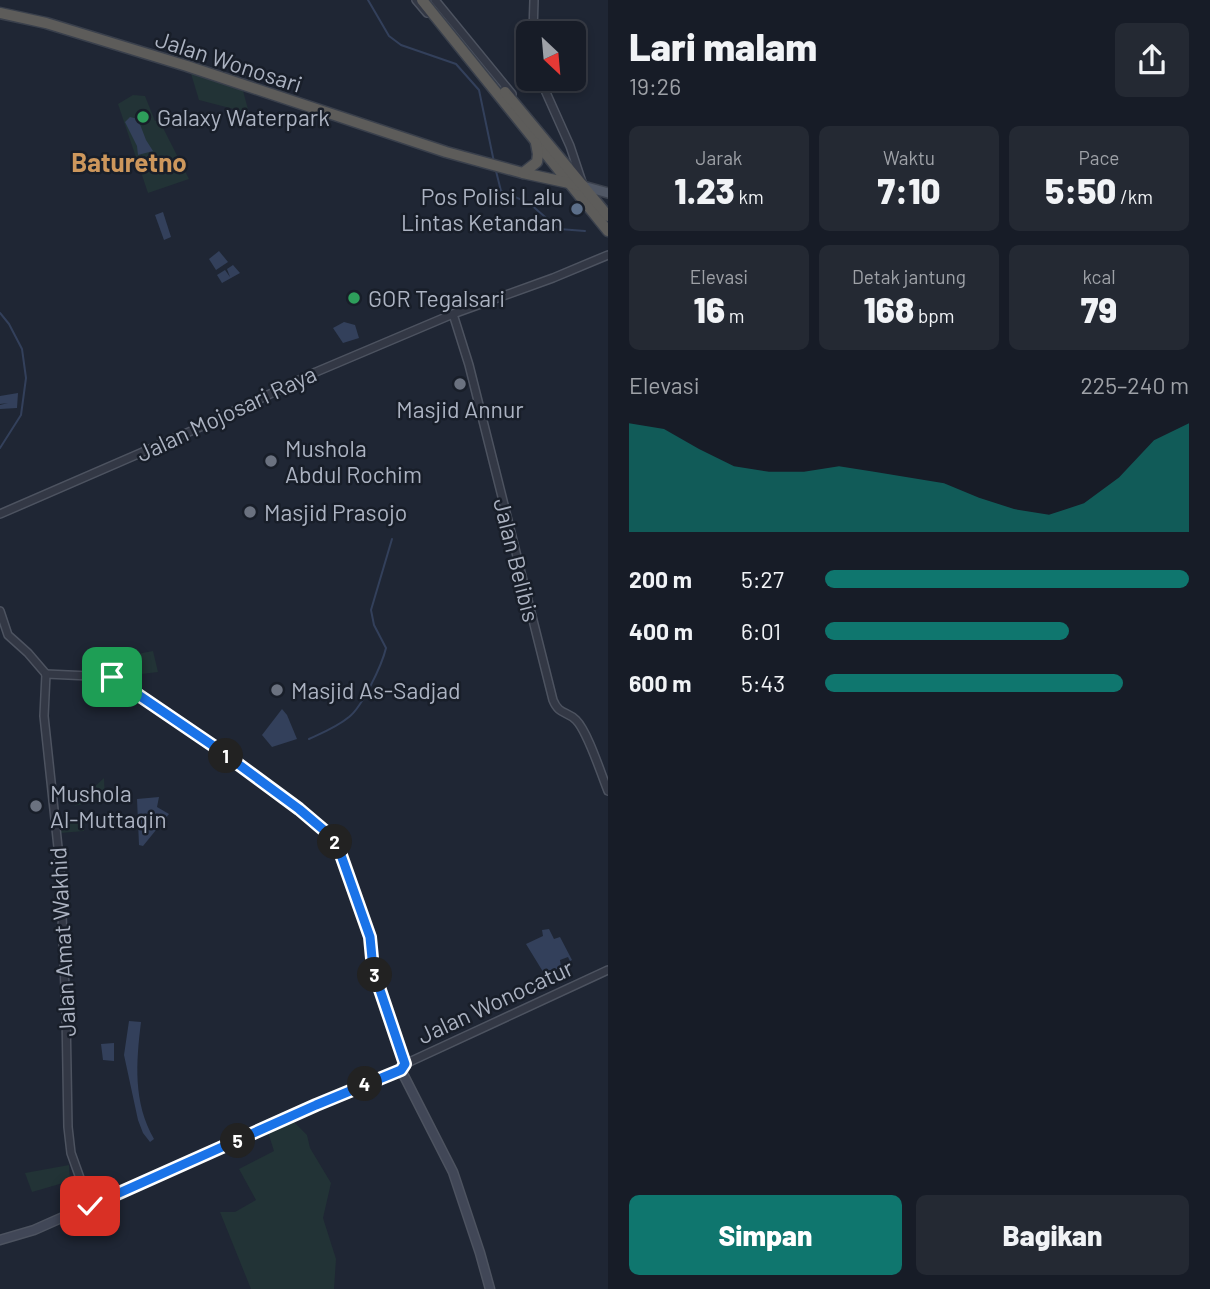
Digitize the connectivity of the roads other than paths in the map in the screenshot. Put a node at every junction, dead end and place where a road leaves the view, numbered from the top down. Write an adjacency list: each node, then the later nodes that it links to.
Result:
1 (416, 0): 9 (street)
2 (422, 0): 9 (highway)
3 (429, 0): 9 (highway)
4 (435, 0): 9 (street)
5 (534, 0): 7 (street)
6 (0, 13): 11 (highway, Jalan Wonosari)
7 (533, 21)
8 (545, 91): 13 (street)
9 (524, 120): 10 (highway); 13 (highway)
10 (535, 139): 11 (highway); 12 (highway)
11 (523, 173): 12 (highway, Jalan Wonosari)
12 (569, 183): 13 (highway, Jalan Wonosari); 16 (highway)
13 (583, 186): 14 (main road, Jalan Wonosari); 15 (highway)
14 (608, 193)
15 (608, 216)
16 (608, 231)
17 (608, 255): 18 (street, Jalan Mojosari Raya)
18 (453, 314): 19 (street, Jalan Mojosari Raya); 22 (street, Jalan Belibis)
19 (0, 514)
20 (0, 611): 21 (street)
21 (46, 674): 24 (street); 25 (street, Jalan Amat Wakhid)
22 (608, 791)
23 (608, 970): 24 (street, Jalan Wonocatur)
24 (403, 1067): 25 (main road); 27 (main road)
25 (90, 1206): 26 (main road)
26 (0, 1240)
27 (489, 1289)

